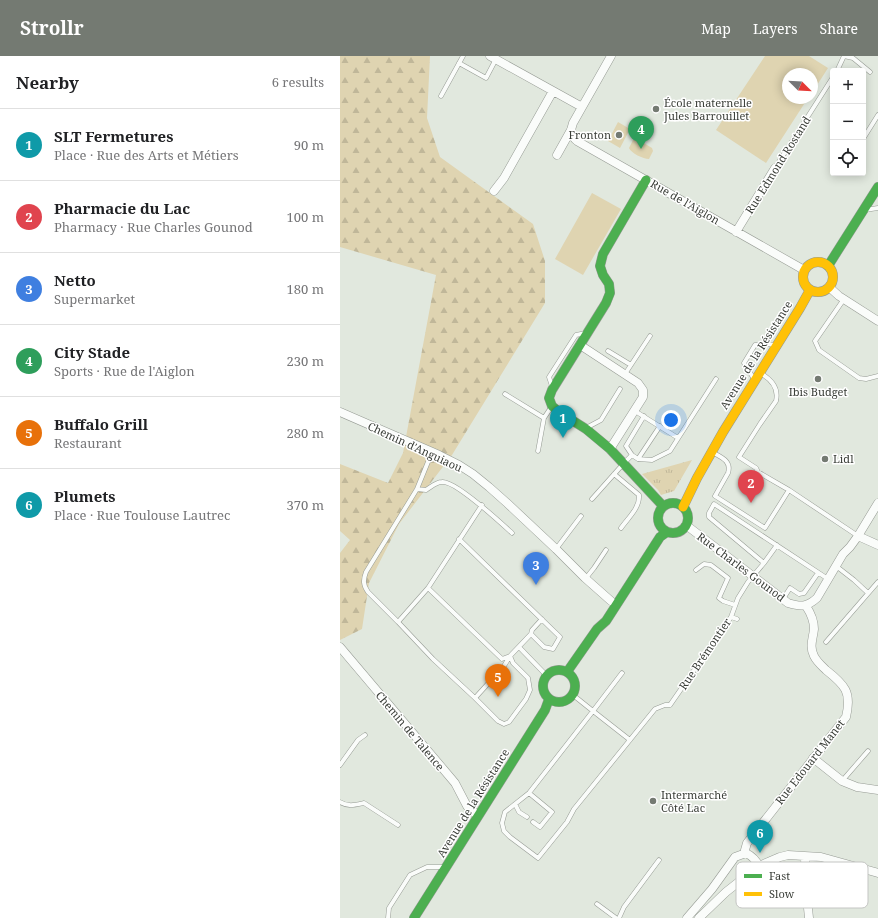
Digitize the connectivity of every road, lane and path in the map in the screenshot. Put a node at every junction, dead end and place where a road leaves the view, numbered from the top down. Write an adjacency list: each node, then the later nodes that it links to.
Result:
1 (463, 56): 5 (lane)
2 (611, 56): 11 (street)
3 (844, 56): 6 (lane); 7 (lane)
4 (493, 58): 5 (lane); 9 (street)
5 (459, 63): 10 (lane)
6 (838, 68)
7 (870, 72)
8 (830, 82): 16 (lane, Rue Edmond Rostand)
9 (554, 91): 11 (street); 19 (street)
10 (441, 96)
11 (582, 107): 13 (street)
12 (878, 115): 14 (lane)
13 (571, 130): 15 (street); 17 (street, Rue de l'Aiglon)
14 (866, 134)
15 (557, 155)
16 (775, 168): 22 (street, Rue Edmond Rostand)
17 (646, 180): 22 (street, Rue de l'Aiglon); 29 (main road)
18 (878, 187): 21 (main road)
19 (494, 191)
20 (878, 208): 21 (lane)
21 (863, 210): 23 (main road)
22 (736, 232): 24 (street, Rue de l'Aiglon)
23 (828, 266): 24 (main road); 25 (main road)
24 (804, 270): 26 (main road)
25 (829, 287): 26 (main road); 27 (street)
26 (810, 290): 32 (main road, Avenue de la Résistance)
27 (844, 299): 28 (street); 37 (lane)
28 (878, 321)
29 (588, 333): 31 (main road); 41 (lane)
30 (650, 336): 34 (lane)
31 (580, 345): 36 (street); 41 (main road)
32 (777, 346): 35 (main road, Avenue de la Résistance); 39 (lane)
33 (608, 351): 34 (lane)
34 (630, 365): 36 (lane)
35 (760, 372): 39 (main road, Avenue de la Résistance); 61 (lane)
36 (624, 375): 44 (street)
37 (878, 376)
38 (716, 379): 51 (lane)
39 (755, 380): 50 (main road, Avenue de la Résistance)
40 (620, 389): 49 (lane)
41 (552, 390): 43 (main road)
42 (505, 394): 47 (lane)
43 (552, 406): 47 (lane); 49 (main road)
44 (635, 410): 46 (lane); 52 (street)
45 (340, 412): 54 (street, Chemin d'Anguiaou)
46 (644, 416): 48 (lane); 56 (lane)
47 (544, 418): 53 (lane)
48 (660, 426): 51 (lane); 57 (lane)
49 (586, 428): 52 (main road)
50 (723, 432): 55 (main road, Avenue de la Résistance); 65 (main road, Avenue de la Résistance)
51 (678, 438): 57 (lane)
52 (610, 449): 58 (main road)
53 (538, 451)
54 (432, 452): 60 (lane); 76 (street, Chemin d'Anguiaou)
55 (712, 452): 61 (lane); 65 (main road, Avenue de la Résistance)
56 (632, 455): 57 (lane); 58 (lane)
57 (638, 459)
58 (624, 463): 59 (lane); 66 (main road)
59 (614, 474): 62 (lane); 69 (lane)
60 (417, 489): 64 (lane); 95 (lane)
61 (789, 490): 72 (lane)
62 (592, 499)
63 (878, 503): 72 (street)
64 (482, 505): 71 (lane); 73 (lane)
65 (680, 505): 66 (main road); 68 (main road)
66 (663, 506): 70 (main road)
67 (581, 516): 76 (lane)
68 (686, 525): 70 (main road); 82 (street, Rue Charles Gounod)
69 (621, 528)
70 (664, 529): 89 (main road); 96 (main road)
71 (512, 532)
72 (858, 536): 75 (street); 79 (street)
73 (459, 539): 86 (lane); 93 (lane)
74 (777, 545): 78 (lane, Rue Brémontier); 78 (lane); 81 (lane)
75 (878, 545)
76 (556, 549): 83 (street, Chemin d'Anguiaou)
77 (606, 550): 83 (lane)
78 (764, 563): 82 (lane, Rue Brémontier)
79 (836, 566): 84 (street); 87 (lane)
80 (696, 570): 90 (lane)
81 (818, 573): 84 (lane); 88 (lane)
82 (753, 576): 88 (street, Rue Charles Gounod); 90 (lane, Rue Brémontier)
83 (585, 578): 89 (street, Chemin d'Anguiaou)
84 (828, 579): 91 (street)
85 (878, 582): 87 (lane)
86 (428, 588): 95 (lane); 101 (lane)
87 (868, 593): 98 (lane)
88 (783, 598): 91 (street, Rue Charles Gounod)
89 (610, 601): 96 (main road)
90 (735, 605): 92 (lane, Rue Brémontier)
91 (806, 606): 112 (street, Rue Edouard Manet)
92 (731, 617): 94 (lane); 110 (lane, Rue Brémontier)
93 (542, 619): 97 (lane); 97 (lane)
94 (737, 619)
95 (398, 622): 106 (lane)
96 (597, 629): 102 (main road)
97 (531, 634): 100 (lane)
98 (826, 642)
99 (340, 647): 121 (street, Chemin de Talence)
100 (519, 647): 101 (lane); 104 (lane)
101 (510, 656): 106 (lane); 106 (lane)
102 (567, 672): 104 (main road); 105 (main road)
103 (622, 672): 108 (lane)
104 (547, 676): 107 (main road)
105 (573, 695): 107 (main road); 108 (lane)
106 (474, 698)
107 (549, 699): 121 (main road, Avenue de la Résistance)
108 (593, 711): 110 (lane); 113 (lane)
109 (366, 735): 114 (lane)
110 (630, 740): 120 (lane, Rue Brémontier)
111 (868, 752): 116 (lane)
112 (813, 758): 116 (street); 125 (street, Rue Edouard Manet)
113 (552, 764): 115 (lane); 118 (lane)
114 (340, 765)
115 (556, 767)
116 (842, 781): 117 (street)
117 (878, 790)
118 (529, 793): 120 (lane); 123 (lane)
119 (340, 802): 124 (lane)
120 (515, 804): 122 (lane)
121 (478, 816): 132 (main road, Avenue de la Résistance)
122 (527, 818)
123 (533, 822)
124 (398, 825)
125 (746, 853): 128 (street); 134 (street)
126 (805, 856): 129 (street); 130 (street); 131 (street)
127 (659, 860): 142 (lane)
128 (757, 862)
129 (768, 862)
130 (805, 862)
131 (840, 862)
132 (446, 868): 139 (lane); 140 (main road, Avenue de la Résistance)
133 (736, 885): 135 (street)
134 (712, 889): 135 (street); 138 (street)
135 (721, 897): 143 (street)
136 (597, 904): 141 (lane)
137 (807, 908): 144 (street)
138 (689, 917)
139 (388, 918)
140 (414, 918)
141 (616, 918)
142 (619, 918)
143 (699, 918)
144 (808, 918)

